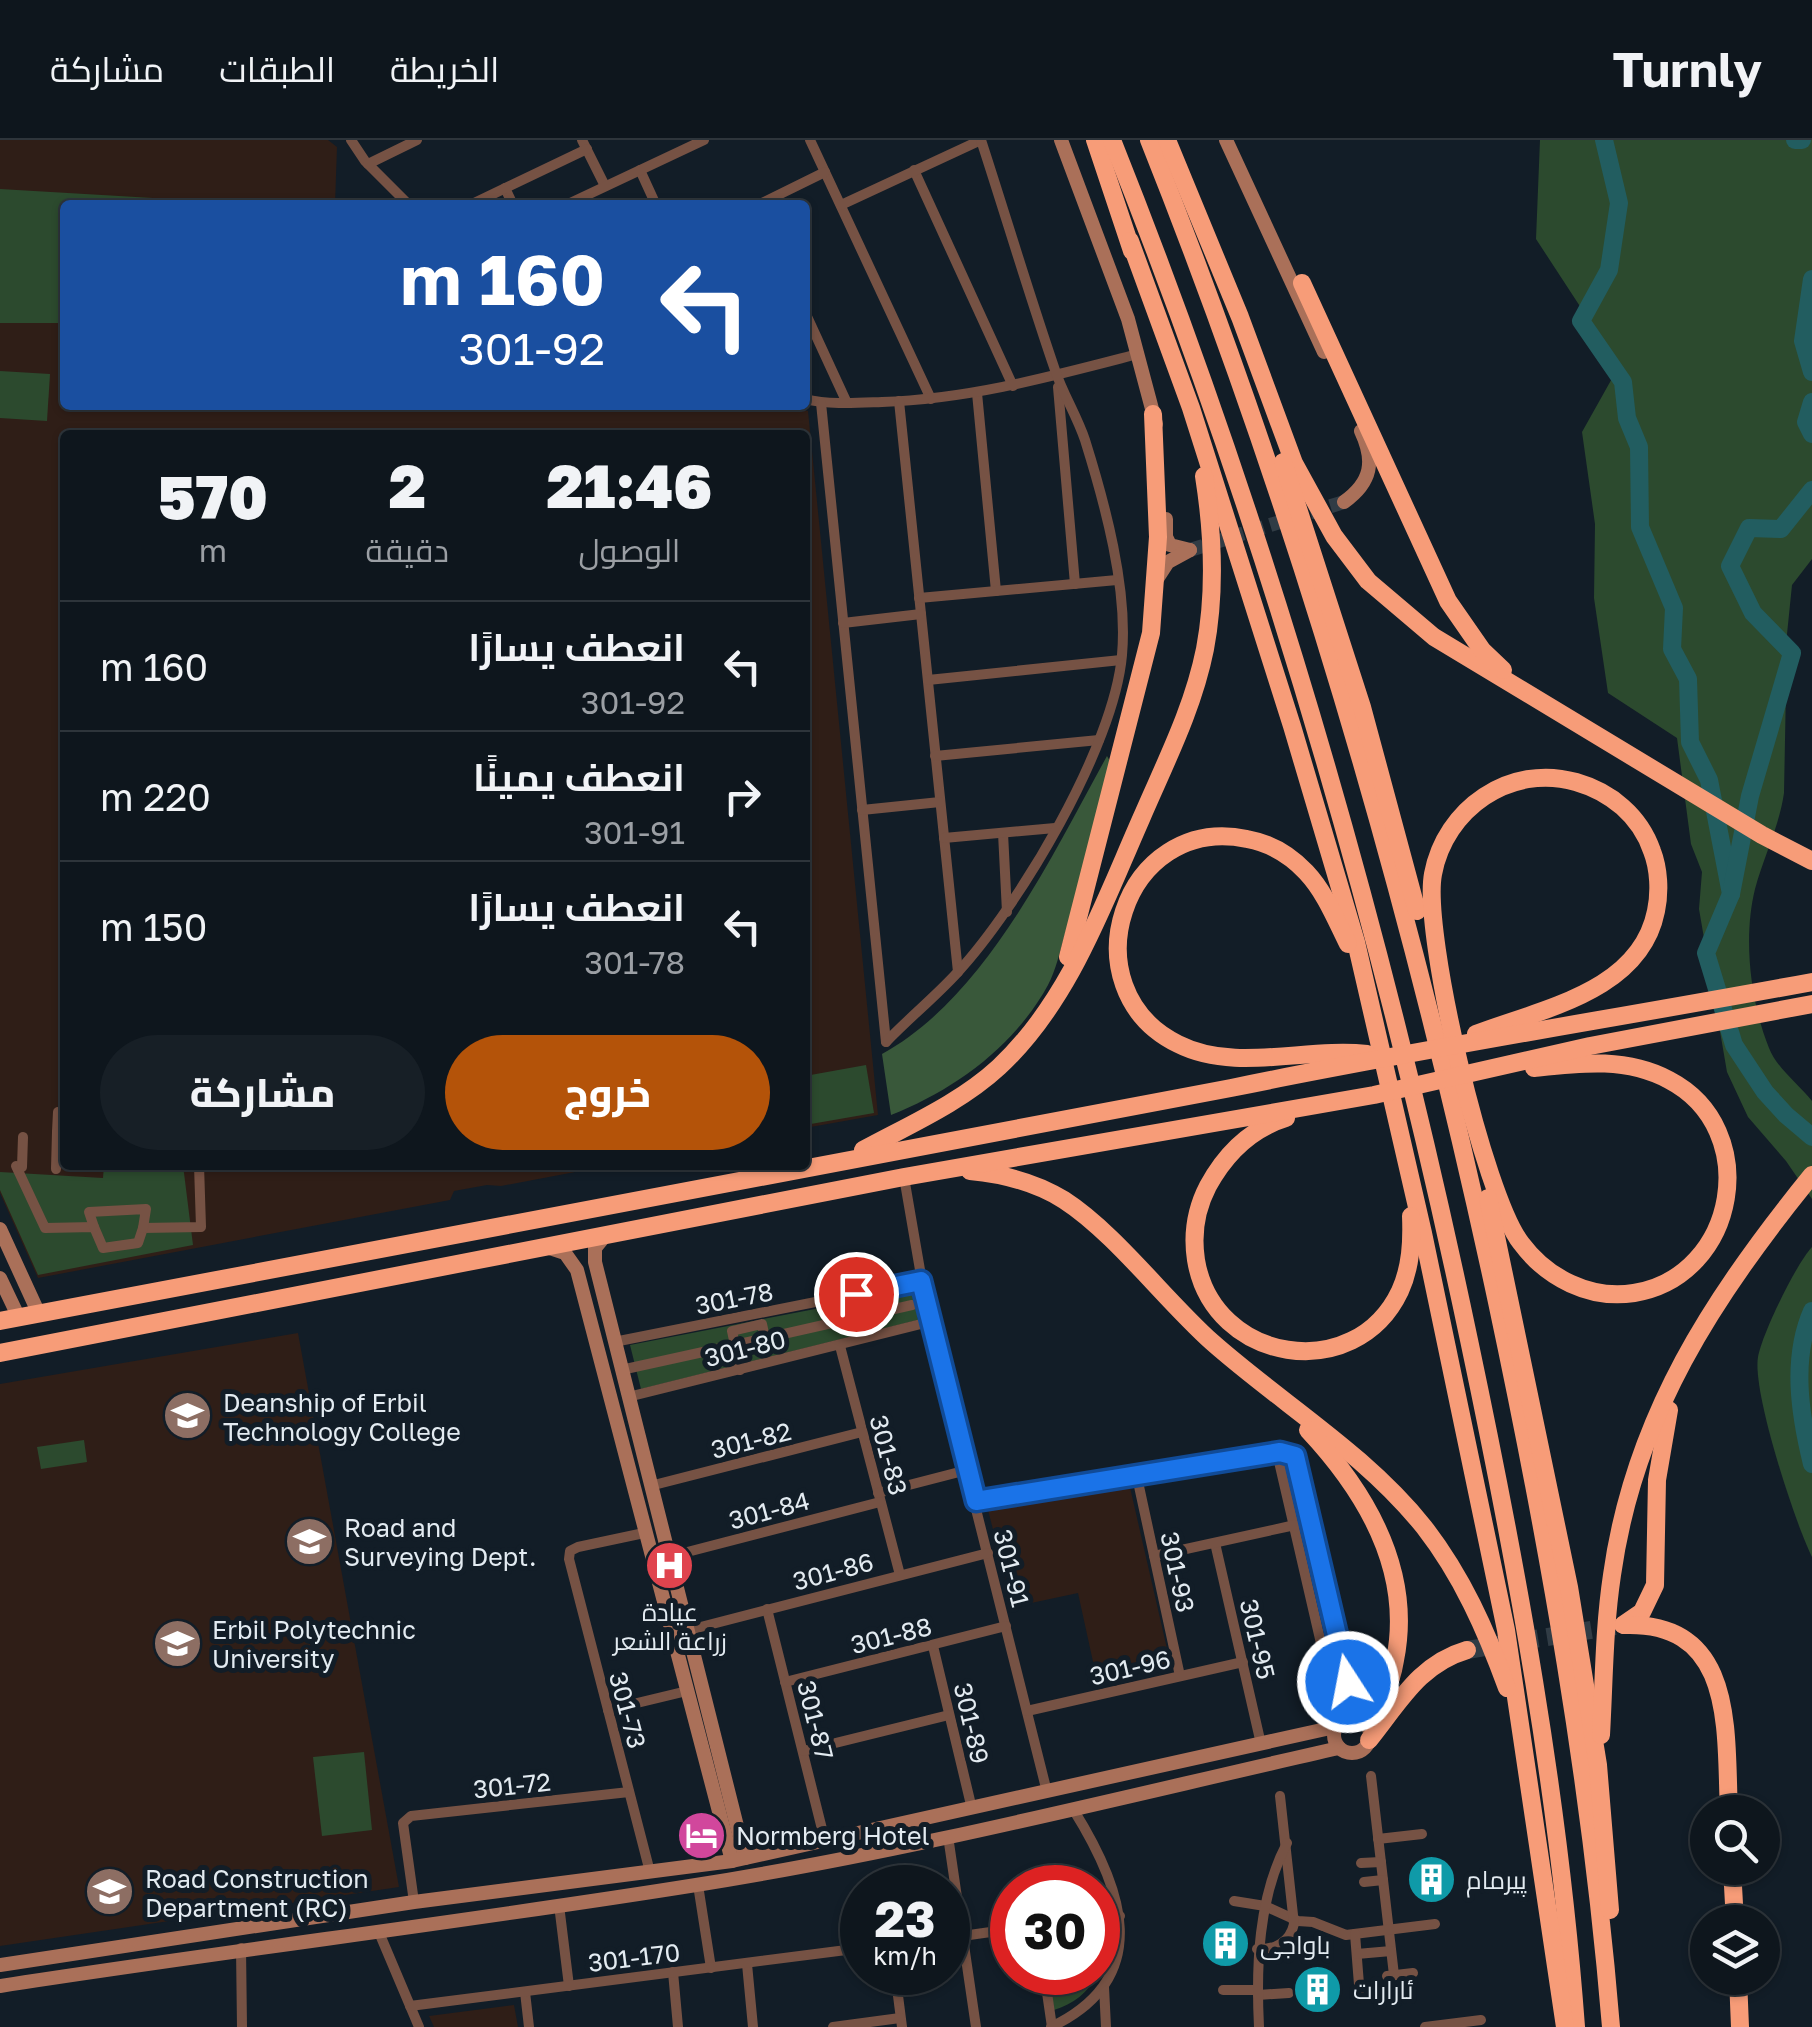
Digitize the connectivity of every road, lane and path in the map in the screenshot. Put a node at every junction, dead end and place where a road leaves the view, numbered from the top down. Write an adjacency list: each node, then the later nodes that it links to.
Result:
1 (351, 140): 16 (street)
2 (417, 140): 16 (street)
3 (669, 140): 15 (street)
4 (704, 140): 15 (street)
5 (810, 140): 19 (street)
6 (981, 140): 18 (street); 34 (street)
7 (1062, 140): 33 (main road)
8 (1095, 140): 29 (highway)
9 (1112, 140): 218 (highway)
10 (1149, 140): 75 (highway)
11 (1166, 140): 30 (highway)
12 (1226, 140): 43 (main road)
13 (1236, 140): 31 (main road)
14 (585, 144): 20 (street); 21 (street)
15 (676, 153): 17 (street)
16 (368, 164): 22 (street)
17 (640, 170): 20 (street); 26 (street)
18 (914, 170): 28 (street); 35 (street)
19 (825, 172): 27 (street); 28 (street)
20 (605, 186): 25 (street)
21 (505, 188): 23 (street); 24 (street)
22 (404, 200)
23 (480, 200)
24 (511, 200)
25 (576, 200)
26 (654, 200)
27 (768, 200)
28 (840, 204): 37 (street)
29 (1130, 241): 63 (highway); 68 (highway)
30 (1206, 242): 53 (highway); 66 (highway)
31 (1302, 283): 53 (highway)
32 (810, 323): 41 (street)
33 (1138, 354): 34 (street); 42 (main road)
34 (1057, 376): 35 (street); 45 (street); 46 (street)
35 (1012, 386): 36 (street)
36 (977, 393): 37 (street); 47 (street)
37 (931, 399): 40 (street)
38 (810, 400): 39 (street)
39 (821, 402): 41 (street); 50 (street)
40 (898, 402): 41 (street); 48 (street)
41 (848, 403)
42 (1153, 414): 44 (highway); 44 (main road)
43 (1344, 502)
44 (1157, 579): 68 (highway)
45 (1117, 580): 46 (street); 51 (street)
46 (1075, 584): 47 (street)
47 (996, 591): 48 (street)
48 (919, 598): 49 (street)
49 (921, 614): 50 (street); 52 (street)
50 (843, 623): 57 (street)
51 (1122, 660): 52 (street); 54 (street)
52 (928, 680): 55 (street)
53 (1548, 704): 61 (highway)
54 (1099, 740): 55 (street); 58 (street)
55 (936, 756): 56 (street)
56 (940, 802): 57 (street); 60 (street)
57 (862, 810): 64 (street)
58 (1055, 828): 59 (street); 62 (street)
59 (1003, 833): 60 (street); 62 (street)
60 (944, 838): 64 (street)
61 (1812, 862)
62 (1007, 912): 64 (street)
63 (1360, 969): 70 (highway); 77 (highway)
64 (958, 972)
65 (1812, 982): 69 (highway)
66 (1445, 997): 69 (highway); 75 (highway)
67 (1812, 1004): 71 (highway)
68 (1048, 1008): 79 (highway)
69 (1443, 1047): 70 (highway)
70 (1388, 1056): 79 (highway)
71 (1449, 1078): 72 (highway); 75 (highway)
72 (1374, 1096): 77 (highway); 82 (highway)
73 (58, 1112): 74 (street)
74 (60, 1125)
75 (1467, 1126): 142 (highway); 192 (highway)
76 (23, 1137): 87 (street)
77 (1402, 1138): 136 (highway)
78 (60, 1139): 81 (street)
79 (845, 1160): 80 (highway)
80 (810, 1167)
81 (56, 1168)
82 (951, 1169): 86 (highway); 105 (highway)
83 (199, 1170): 88 (street)
84 (792, 1170): 92 (highway)
85 (1812, 1175): 104 (highway)
86 (904, 1177): 90 (highway); 94 (street, 301-91)
87 (94, 1227): 88 (street); 88 (street)
88 (143, 1228)
89 (0, 1229): 97 (main road)
90 (604, 1237): 91 (highway); 100 (main road)
91 (544, 1249): 95 (highway); 117 (main road)
92 (346, 1255): 95 (highway); 97 (highway)
93 (0, 1278): 98 (main road)
94 (921, 1281): 99 (street, 301-91); 100 (street, 301-78)
95 (352, 1286): 103 (highway)
96 (912, 1305): 101 (street)
97 (39, 1314): 98 (highway)
98 (9, 1320)
99 (930, 1322): 102 (street, 301-80); 111 (street, 301-91)
100 (614, 1342): 106 (main road)
101 (734, 1345): 106 (street); 107 (street)
102 (840, 1346): 107 (street, 301-80); 109 (street, 301-83)
103 (0, 1353)
104 (1684, 1359): 142 (highway); 146 (highway)
105 (1239, 1364): 135 (highway); 136 (highway)
106 (621, 1370): 108 (main road)
107 (740, 1370): 108 (street, 301-80)
108 (628, 1397): 113 (main road)
109 (862, 1432): 113 (street, 301-82); 114 (street, 301-83)
110 (1277, 1453): 112 (street); 116 (street); 135 (street)
111 (968, 1470): 114 (street, 301-84); 115 (street, 301-91)
112 (1137, 1477): 115 (street); 120 (street, 301-93)
113 (650, 1486): 121 (main road)
114 (879, 1498): 121 (street, 301-84); 122 (street, 301-83)
115 (976, 1501): 119 (street, 301-91)
116 (1294, 1525): 118 (street); 137 (street)
117 (644, 1534): 131 (main road); 132 (street, 301-73)
118 (1215, 1543): 120 (street); 128 (street, 301-95)
119 (988, 1553): 122 (street, 301-86); 124 (street, 301-91)
120 (1154, 1556): 129 (street, 301-93)
121 (668, 1557): 125 (main road)
122 (900, 1574): 123 (street, 301-86)
123 (767, 1610): 125 (street, 301-86); 130 (street, 301-87)
124 (1006, 1626): 126 (street, 301-88); 133 (street, 301-91)
125 (689, 1630): 152 (main road)
126 (932, 1646): 130 (street, 301-88); 134 (street, 301-89)
127 (1467, 1650): 138 (highway)
128 (1242, 1662): 129 (street, 301-96); 139 (street, 301-95)
129 (1180, 1676): 133 (street, 301-96)
130 (785, 1682): 141 (street, 301-87)
131 (687, 1691): 132 (street); 152 (main road)
132 (608, 1710): 144 (street, 301-73)
133 (1027, 1711): 145 (street, 301-91)
134 (949, 1715): 141 (street); 148 (street, 301-89)
135 (1358, 1717): 137 (main road); 138 (main road)
136 (1517, 1717): 217 (highway)
137 (1337, 1724): 139 (main road); 140 (main road)
138 (1369, 1740): 140 (main road)
139 (1261, 1744): 145 (main road)
140 (1339, 1748): 149 (main road)
141 (804, 1751): 154 (street, 301-87)
142 (1598, 1765): 192 (highway)
143 (1370, 1776): 153 (street)
144 (629, 1792): 161 (street, 301-73); 168 (street, 301-72)
145 (1047, 1792): 148 (main road)
146 (1728, 1795)
147 (1280, 1796): 155 (street)
148 (972, 1809): 154 (main road)
149 (1072, 1809): 151 (main road); 160 (street)
150 (1422, 1834): 153 (street)
151 (948, 1836): 159 (street); 166 (main road)
152 (734, 1838): 156 (main road)
153 (1378, 1839): 157 (street)
154 (825, 1841): 156 (main road)
155 (1287, 1844): 163 (street); 170 (street)
156 (738, 1859): 161 (main road)
157 (1380, 1862): 158 (street); 164 (street)
158 (1361, 1863)
159 (953, 1865)
160 (1103, 1865)
161 (650, 1872): 168 (main road)
162 (1304, 1877): 163 (street)
163 (1290, 1878): 171 (street)
164 (1383, 1880): 165 (street); 173 (street)
165 (1364, 1882)
166 (698, 1885): 169 (main road); 184 (street)
167 (1234, 1901): 170 (street)
168 (414, 1902): 181 (main road)
169 (559, 1905): 174 (main road); 190 (street)
170 (1266, 1907): 171 (street); 177 (street)
171 (1295, 1920): 175 (street); 177 (street)
172 (1435, 1924): 173 (street)
173 (1388, 1929): 175 (street); 179 (street)
174 (378, 1930): 176 (main road); 202 (street)
175 (1355, 1934): 180 (street)
176 (241, 1948): 187 (main road); 206 (street)
177 (1257, 1949): 194 (street)
178 (840, 1951): 182 (street, 301-170)
179 (1391, 1951): 180 (street); 186 (street)
180 (1357, 1954): 201 (street)
181 (19, 1962): 183 (main road); 187 (main road)
182 (746, 1964): 184 (street, 301-170); 210 (street)
183 (0, 1965)
184 (711, 1968): 185 (street, 301-170)
185 (672, 1972): 190 (street, 301-170); 209 (street)
186 (1413, 1974)
187 (22, 1982): 189 (main road)
188 (970, 1982): 212 (street)
189 (0, 1986)
190 (569, 1986): 193 (street, 301-170)
191 (1223, 1990): 194 (street)
192 (1608, 1990): 219 (highway)
193 (525, 1992): 202 (street, 301-170); 208 (street)
194 (1258, 1993): 195 (street); 215 (street)
195 (1289, 1993)
196 (897, 1995): 204 (street)
197 (1047, 1995): 213 (street)
198 (1095, 1995): 213 (street)
199 (1104, 1995): 214 (street)
200 (1739, 1995): 220 (highway)
201 (1360, 1997)
202 (410, 2006): 205 (street)
203 (1481, 2020): 216 (street)
204 (901, 2022): 211 (street)
205 (419, 2026): 207 (street)
206 (242, 2027)
207 (404, 2027)
208 (530, 2027)
209 (678, 2027)
210 (753, 2027)
211 (833, 2027)
212 (976, 2027)
213 (1052, 2027)
214 (1106, 2027)
215 (1259, 2027)
216 (1425, 2027)
217 (1565, 2027)
218 (1576, 2027)
219 (1611, 2027)
220 (1740, 2027)

